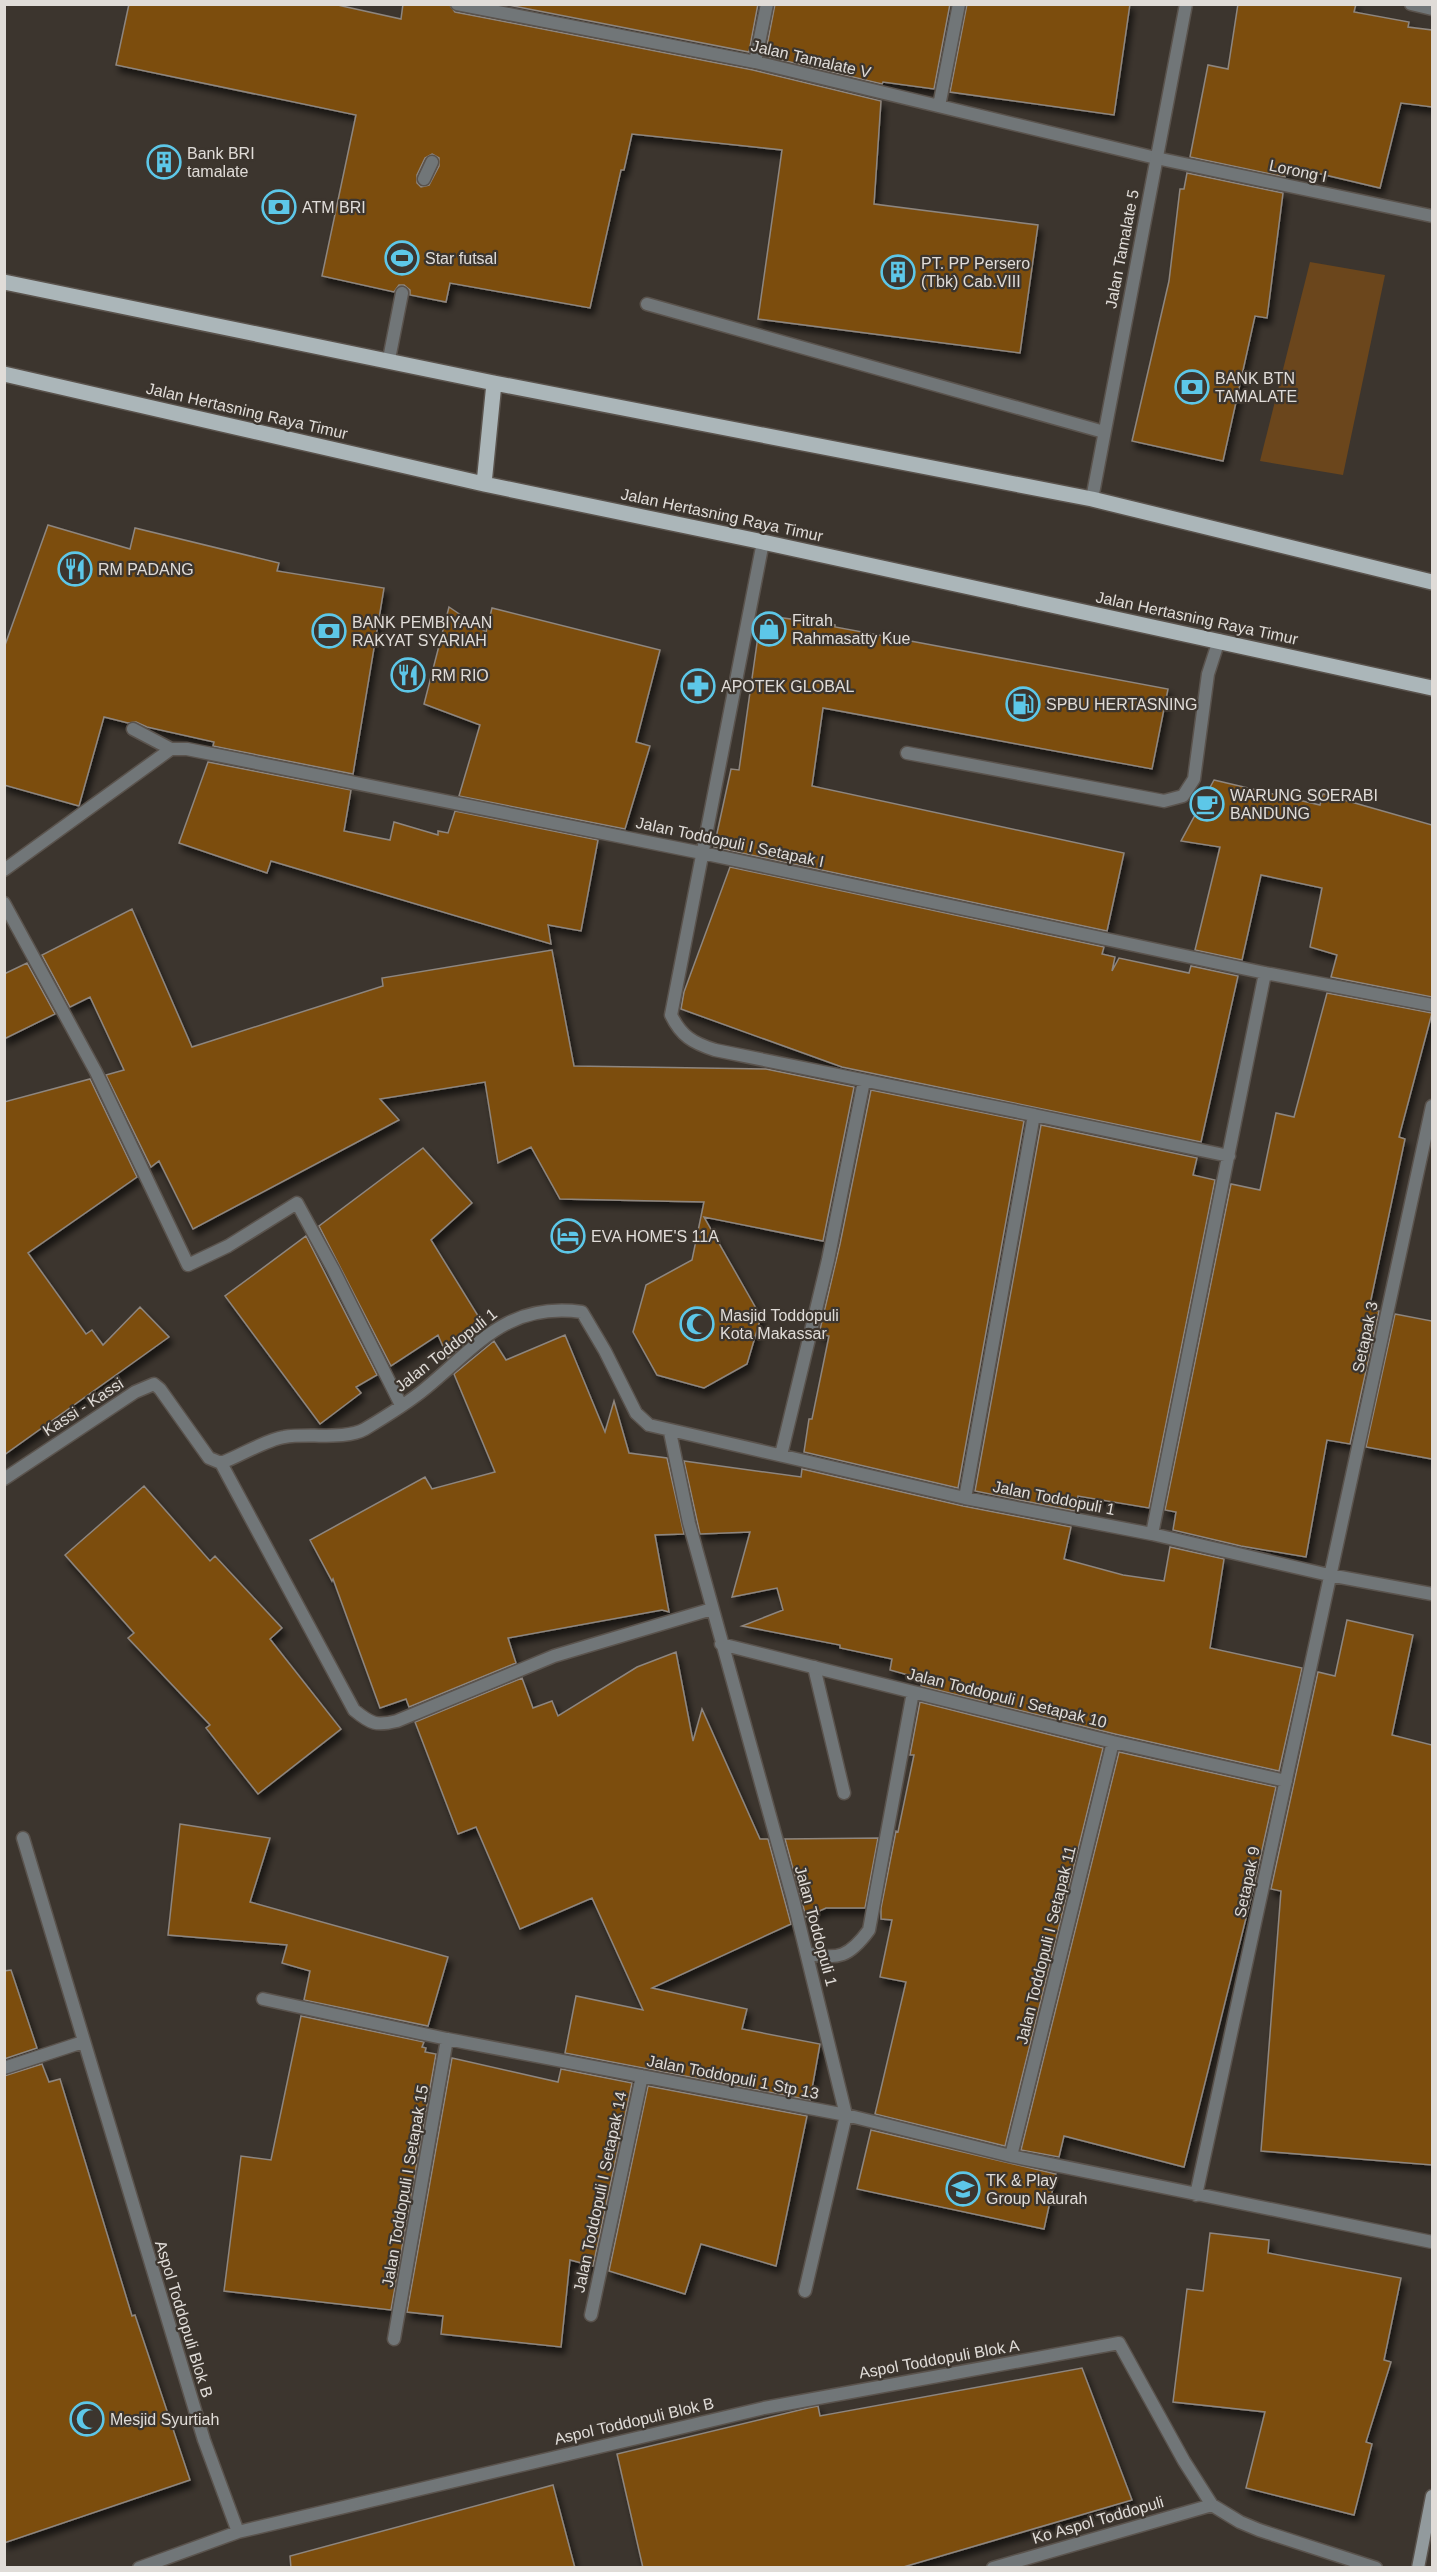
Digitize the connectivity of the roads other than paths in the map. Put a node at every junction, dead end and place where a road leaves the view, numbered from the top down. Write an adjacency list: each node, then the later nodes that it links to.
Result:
1 (457, 4): 7 (street, Jalan Tamalate V)
2 (767, 4): 7 (street)
3 (959, 4): 8 (street)
4 (1186, 4): 9 (street, Jalan Tamalate 5)
5 (1411, 4): 6 (street)
6 (1432, 9)
7 (755, 62): 8 (street, Jalan Tamalate V)
8 (939, 106): 9 (street, Jalan Tamalate V)
9 (1156, 158): 12 (street, Lorong I); 19 (street, Jalan Tamalate 5)
10 (432, 162): 11 (street)
11 (424, 179)
12 (1432, 216)
13 (4, 282): 16 (main road)
14 (402, 293): 16 (street)
15 (647, 304): 19 (street)
16 (389, 359): 18 (main road)
17 (4, 374): 20 (main road, Jalan Hertasning Raya Timur)
18 (494, 382): 20 (main road); 21 (main road)
19 (1104, 432): 21 (street, Jalan Tamalate 5)
20 (484, 484): 22 (main road, Jalan Hertasning Raya Timur)
21 (1092, 499): 23 (main road)
22 (764, 542): 24 (main road, Jalan Hertasning Raya Timur); 29 (street)
23 (1432, 582)
24 (1220, 640): 25 (main road, Jalan Hertasning Raya Timur); 28 (street)
25 (1432, 688)
26 (133, 729): 27 (street)
27 (171, 749): 29 (street, Jalan Toddopuli I Setapak I); 30 (street)
28 (907, 753)
29 (702, 853): 32 (street, Jalan Toddopuli I Setapak I); 34 (street)
30 (4, 870)
31 (4, 903): 38 (street)
32 (1265, 973): 33 (street, Jalan Toddopuli I Setapak I); 37 (street)
33 (1432, 1005)
34 (864, 1081): 36 (street); 40 (street)
35 (1432, 1106): 45 (street, Setapak 3)
36 (1034, 1115): 37 (street); 43 (street)
37 (1228, 1156): 44 (street)
38 (401, 1405): 39 (street, Jalan Toddopuli 1); 41 (street, Jalan Toddopuli 1)
39 (670, 1432): 40 (street, Jalan Toddopuli 1); 47 (street, Jalan Toddopuli 1)
40 (781, 1455): 43 (street, Jalan Toddopuli 1)
41 (221, 1463): 42 (street, Kassi - Kassi); 47 (street)
42 (4, 1479)
43 (965, 1498): 44 (street, Jalan Toddopuli 1)
44 (1152, 1534): 45 (street, Jalan Toddopuli 1)
45 (1329, 1575): 46 (street, Jalan Toddopuli 1); 52 (street, Setapak 9)
46 (1432, 1594)
47 (712, 1609): 48 (street, Jalan Toddopuli 1)
48 (721, 1644): 49 (street, Jalan Toddopuli I Setapak 10); 55 (street, Jalan Toddopuli 1)
49 (814, 1667): 50 (street, Jalan Toddopuli I Setapak 10); 53 (street)
50 (913, 1692): 51 (street, Jalan Toddopuli I Setapak 10); 55 (street)
51 (1113, 1742): 52 (street, Jalan Toddopuli I Setapak 10); 62 (street, Jalan Toddopuli I Setapak 11)
52 (1286, 1781): 63 (street, Setapak 9)
53 (844, 1793)
54 (23, 1838): 58 (street, Aspol Toddopuli Blok B)
55 (807, 1953): 61 (street, Jalan Toddopuli 1)
56 (263, 1999): 57 (street, Jalan Toddopuli 1 Stp 13)
57 (447, 2039): 60 (street, Jalan Toddopuli 1 Stp 13); 67 (street, Jalan Toddopuli I Setapak 15)
58 (83, 2042): 59 (street); 71 (street, Aspol Toddopuli Blok B)
59 (4, 2068)
60 (642, 2076): 61 (street, Jalan Toddopuli 1 Stp 13); 66 (street, Jalan Toddopuli I Setapak 14)
61 (846, 2115): 62 (street, Jalan Toddopuli 1 Stp 13); 65 (street)
62 (1011, 2156): 63 (street, Jalan Toddopuli 1 Stp 13)
63 (1196, 2195): 64 (street, Jalan Toddopuli 1 Stp 13)
64 (1432, 2242)
65 (805, 2291)
66 (591, 2315)
67 (394, 2339)
68 (764, 2408): 70 (street, Aspol Toddopuli Blok A); 71 (street, Aspol Toddopuli Blok B)
69 (1432, 2496): 75 (main road)
70 (1212, 2505): 73 (street, Ko Aspol Toddopuli); 74 (street)
71 (238, 2532): 72 (street)
72 (139, 2568)
73 (993, 2568)
74 (1376, 2568)
75 (1418, 2568)

